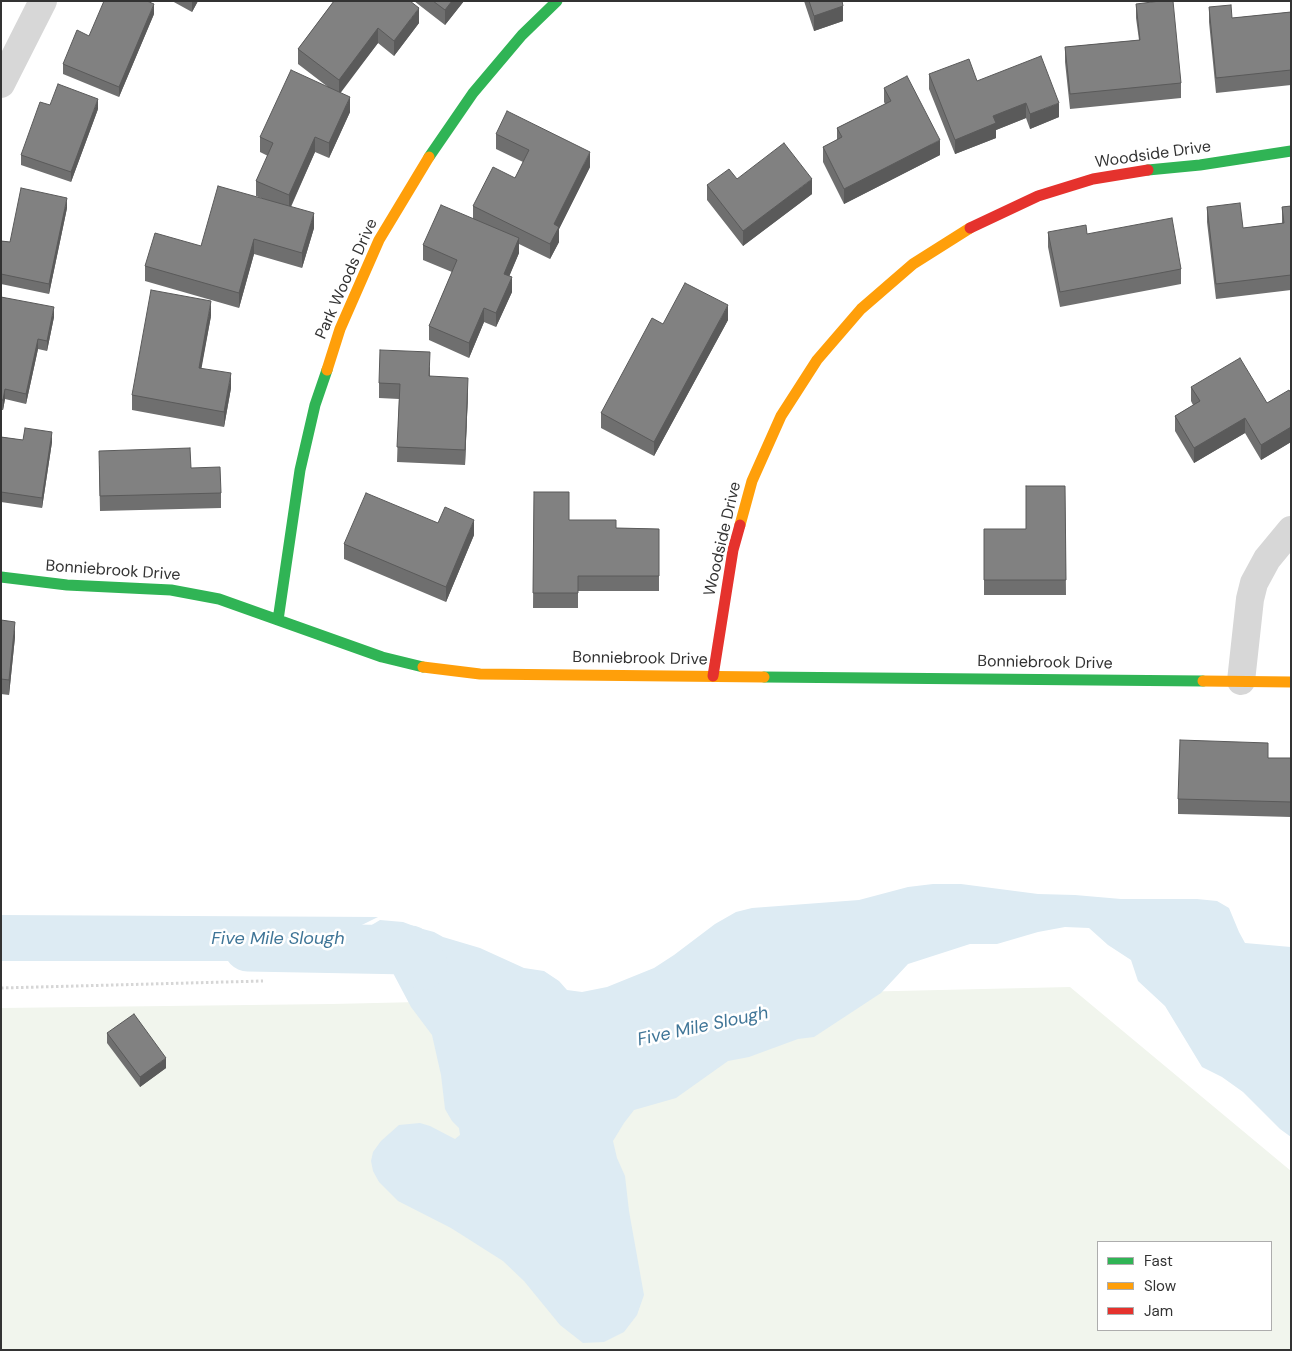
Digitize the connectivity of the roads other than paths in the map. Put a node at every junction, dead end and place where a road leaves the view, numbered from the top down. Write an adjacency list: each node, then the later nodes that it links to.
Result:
1 (43, 1): 3 (street)
2 (557, 1): 7 (street, Park Woods Drive)
3 (1, 84)
4 (1291, 151): 8 (street, Woodside Drive)
5 (1291, 530): 9 (street)
6 (1, 577): 7 (street, Bonniebrook Drive)
7 (278, 620): 8 (street, Bonniebrook Drive)
8 (713, 676): 9 (street, Bonniebrook Drive)
9 (1241, 681): 10 (street, Bonniebrook Drive)
10 (1291, 682)

